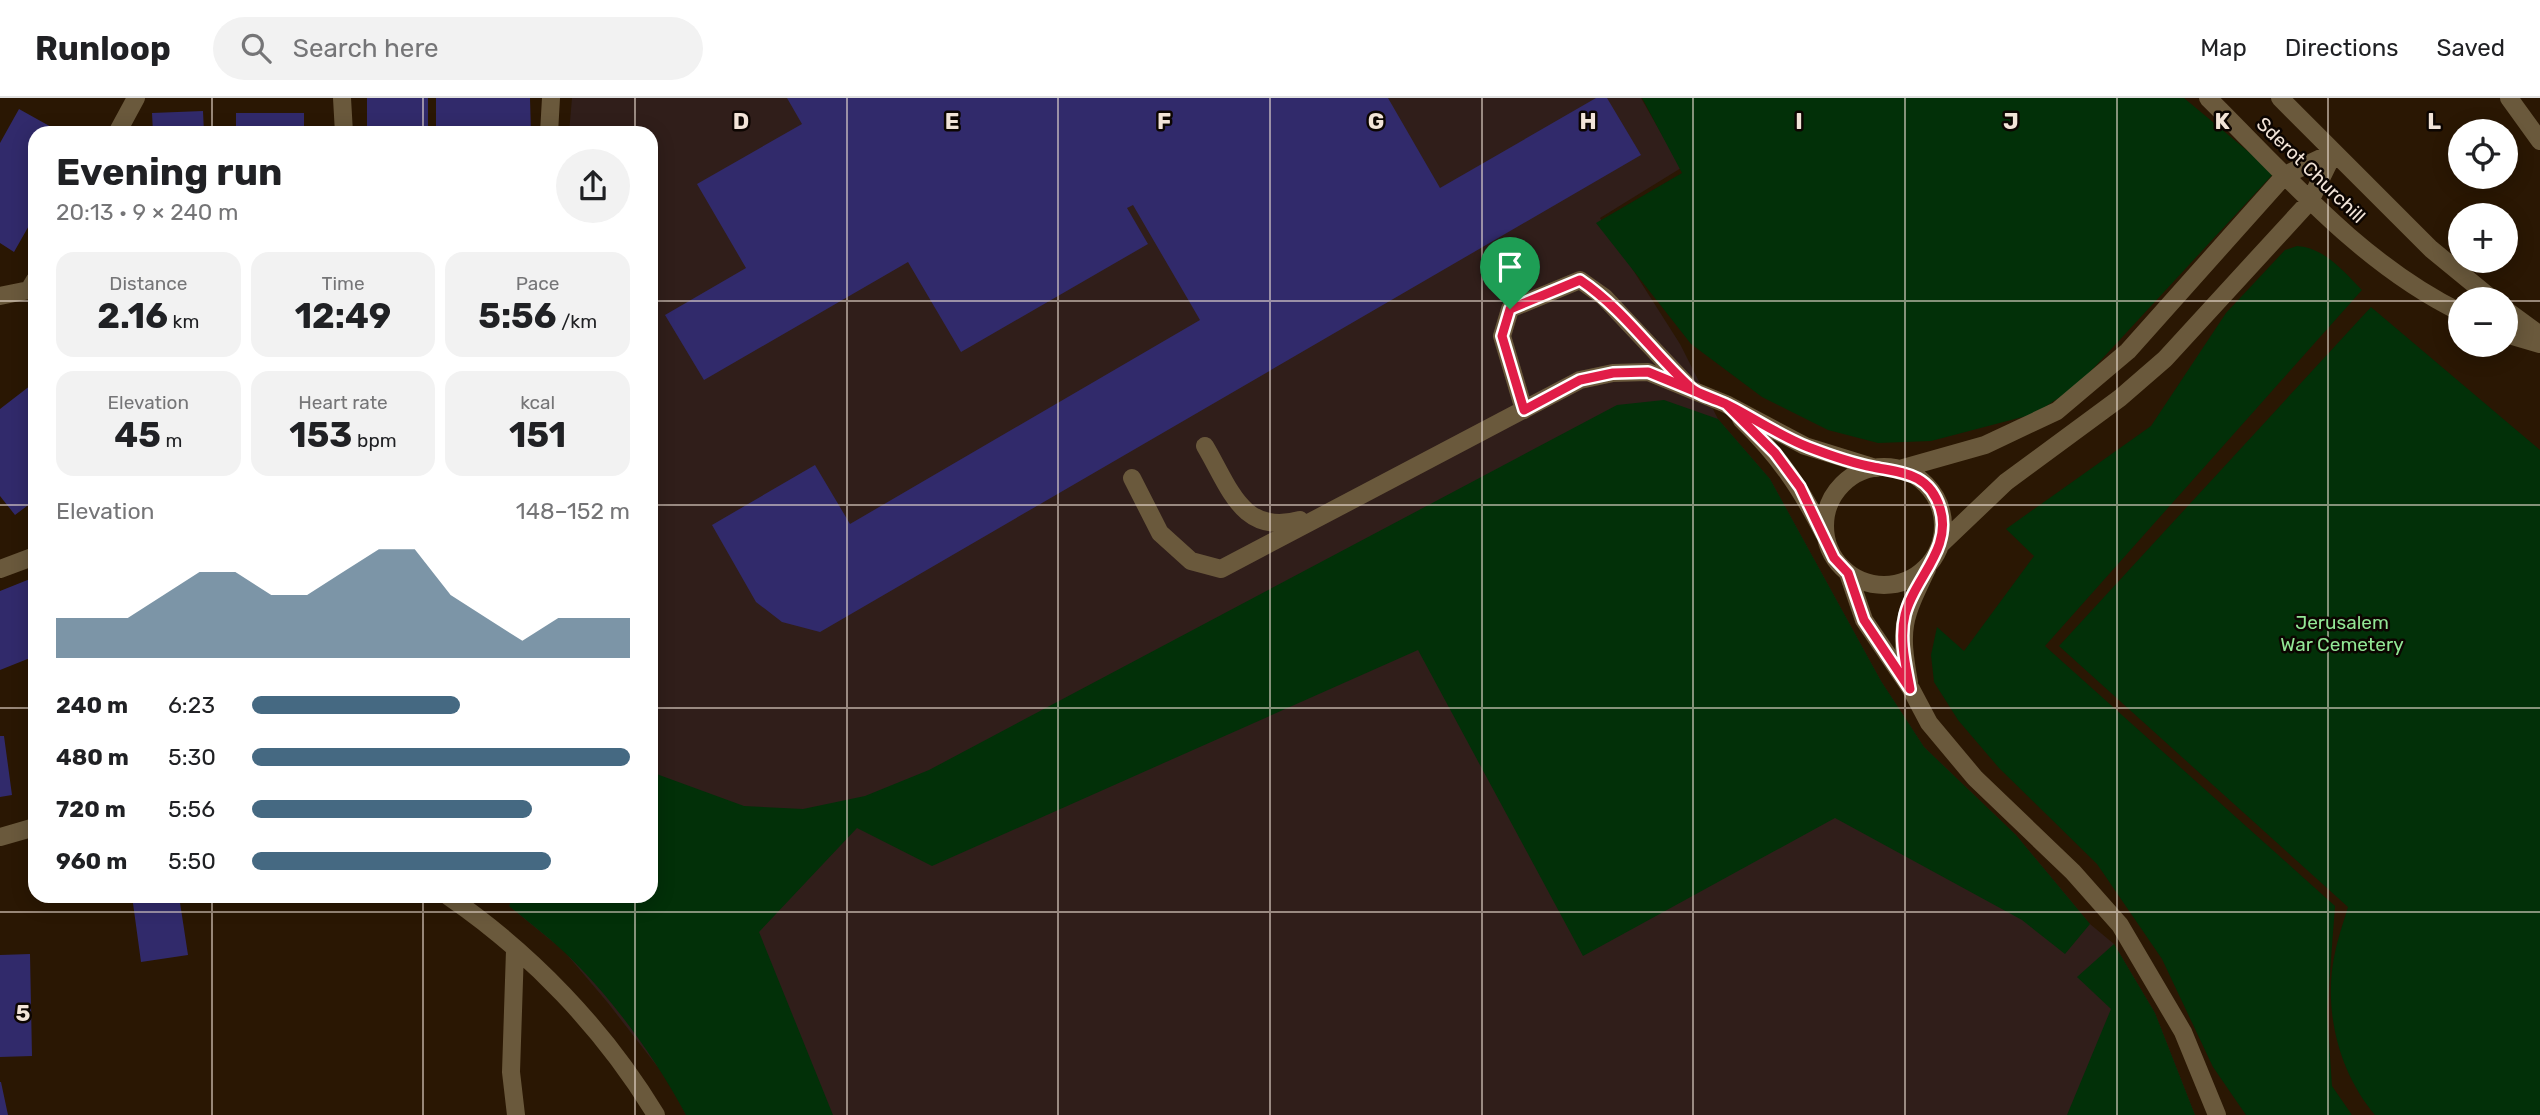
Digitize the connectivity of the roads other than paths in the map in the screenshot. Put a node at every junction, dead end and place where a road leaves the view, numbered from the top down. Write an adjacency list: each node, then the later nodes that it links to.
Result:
1 (134, 98): 7 (street)
2 (342, 98): 8 (street)
3 (551, 98): 9 (street)
4 (2208, 98): 12 (street, Sderot Churchill)
5 (2280, 98): 11 (street, Sderot Churchill)
6 (2509, 98): 10 (street)
7 (120, 126)
8 (344, 126)
9 (549, 126)
10 (2540, 141)
11 (2334, 152): 12 (street); 13 (street); 14 (street, Sderot Churchill)
12 (2285, 175): 13 (street, Sderot Churchill); 27 (street)
13 (2310, 201): 17 (street, Sderot Churchill); 31 (street)
14 (2477, 287)
15 (28, 290): 16 (street)
16 (0, 296)
17 (2448, 305)
18 (2518, 319): 19 (street)
19 (2540, 335)
20 (2518, 338): 21 (street)
21 (2540, 344)
22 (1692, 390): 23 (street); 24 (street); 24 (street)
23 (1726, 404): 26 (street); 30 (street)
24 (1524, 410): 29 (street)
25 (1205, 446): 29 (street)
26 (1876, 468): 27 (street); 30 (street)
27 (1900, 470): 31 (street)
28 (1132, 478): 29 (street)
29 (1330, 511)
30 (1826, 539): 35 (street)
31 (1940, 545): 33 (street)
32 (28, 559): 34 (street)
33 (1929, 565): 35 (street); 36 (street)
34 (0, 569)
35 (1848, 573): 36 (street)
36 (1910, 689): 43 (street)
37 (28, 830): 38 (street)
38 (0, 837)
39 (458, 903): 40 (street)
40 (515, 950): 41 (street); 42 (street)
41 (516, 1115)
42 (656, 1115)
43 (2217, 1115)

